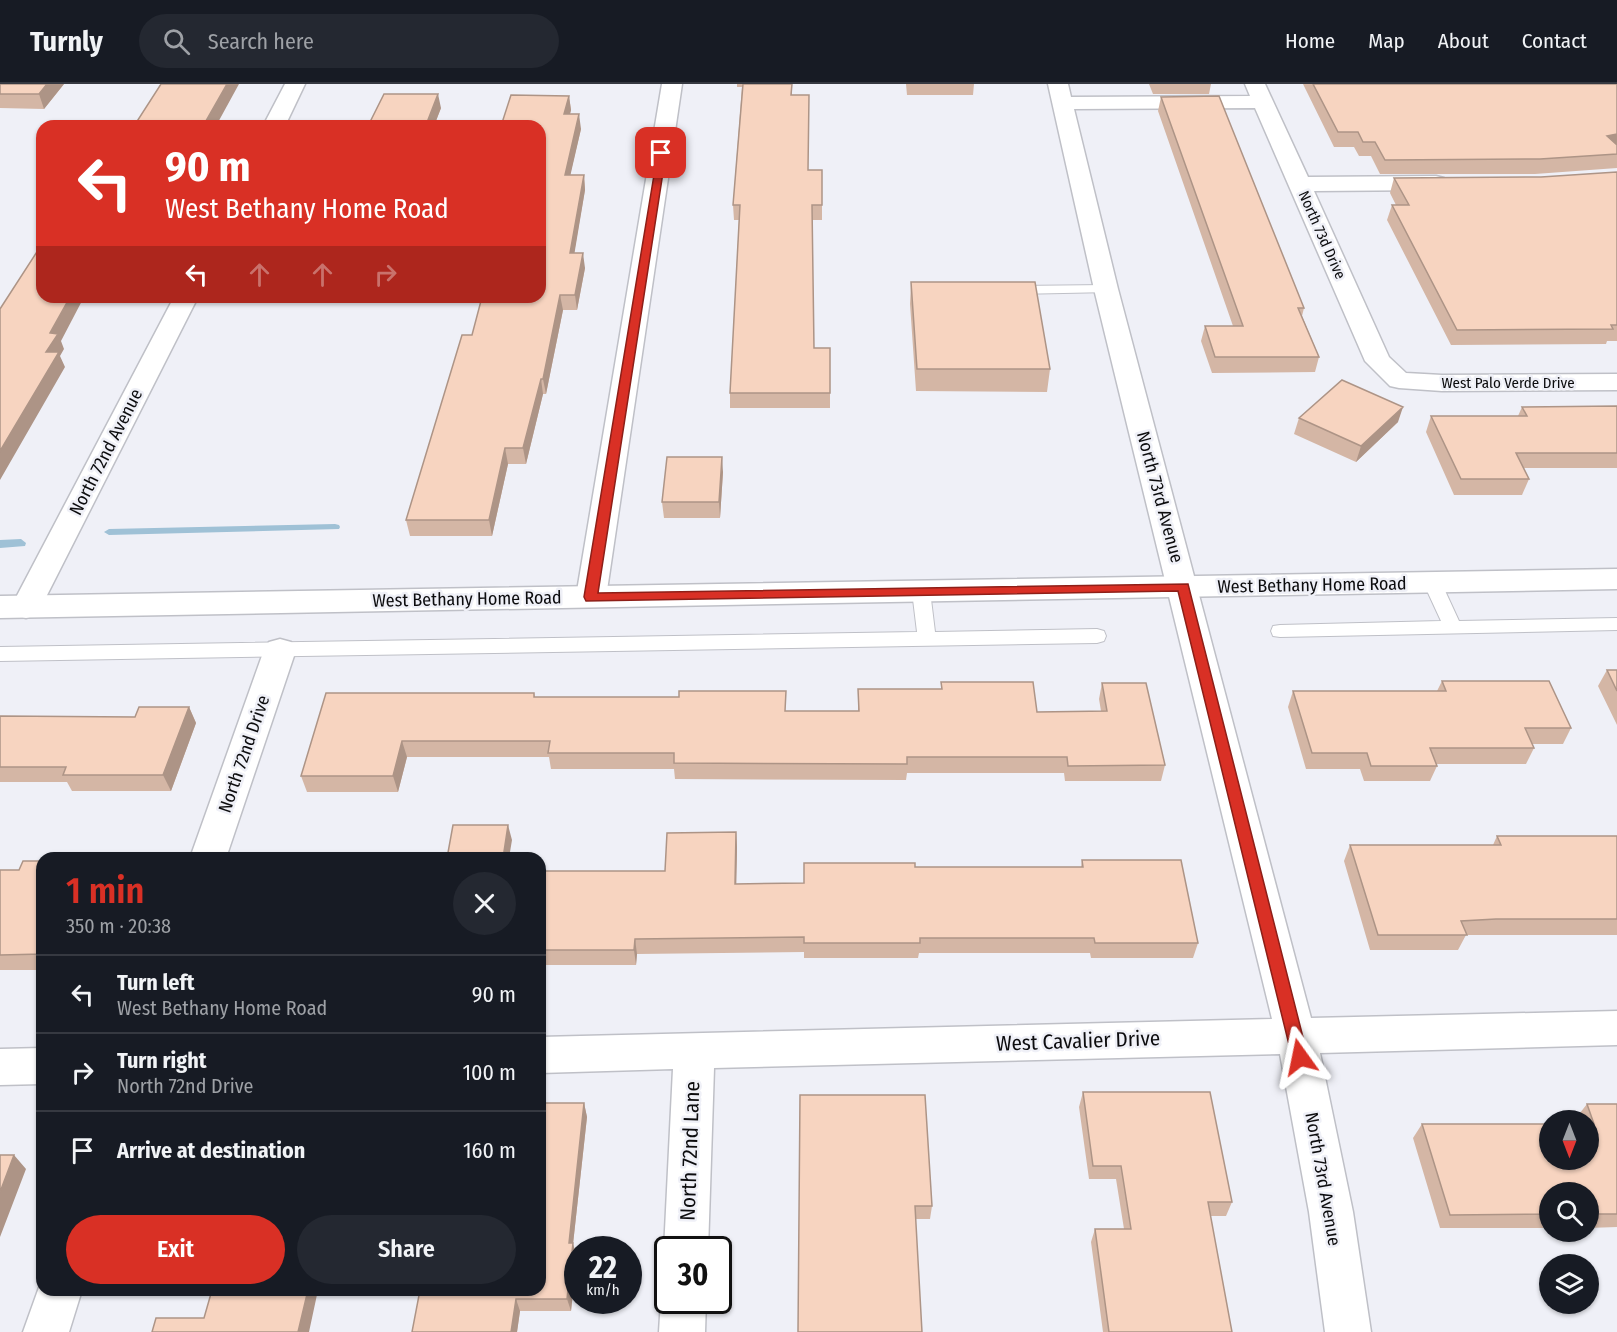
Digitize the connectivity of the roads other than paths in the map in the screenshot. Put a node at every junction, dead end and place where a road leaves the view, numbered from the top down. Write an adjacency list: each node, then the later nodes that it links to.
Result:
1 (295, 84): 5 (street)
2 (672, 84): 17 (street)
3 (1061, 93): 4 (street); 8 (street, North 73rd Avenue)
4 (1259, 93): 7 (street, North 73d Drive)
5 (277, 120)
6 (1452, 183): 7 (street)
7 (1300, 184): 11 (street, North 73d Drive)
8 (1106, 289): 9 (lane); 15 (street, North 73rd Avenue)
9 (997, 290)
10 (183, 303): 18 (street, North 72nd Avenue)
11 (1399, 380): 12 (street, West Palo Verde Drive)
12 (1617, 382)
13 (1617, 579): 14 (street, West Bethany Home Road)
14 (1432, 582): 15 (street, West Bethany Home Road); 20 (lane)
15 (1184, 587): 16 (street, West Bethany Home Road); 28 (street, North 73rd Avenue)
16 (921, 591): 17 (street, West Bethany Home Road); 23 (lane)
17 (591, 597): 18 (street, West Bethany Home Road)
18 (13, 607)
19 (1617, 624): 20 (lane)
20 (1453, 627): 21 (lane)
21 (1280, 630)
22 (1097, 636): 23 (lane)
23 (927, 639): 24 (lane)
24 (280, 650): 25 (lane); 26 (street, North 72nd Drive)
25 (0, 654)
26 (210, 852)
27 (1617, 1028): 28 (street, West Cavalier Drive)
28 (1296, 1035): 29 (street, West Cavalier Drive); 38 (street, North 73rd Avenue)
29 (694, 1052): 30 (street, West Cavalier Drive); 33 (street, North 72nd Lane)
30 (546, 1055)
31 (36, 1066): 32 (street)
32 (0, 1067)
33 (687, 1236)
34 (58, 1296): 36 (street)
35 (683, 1314): 37 (street)
36 (46, 1332)
37 (682, 1332)
38 (1348, 1332)

